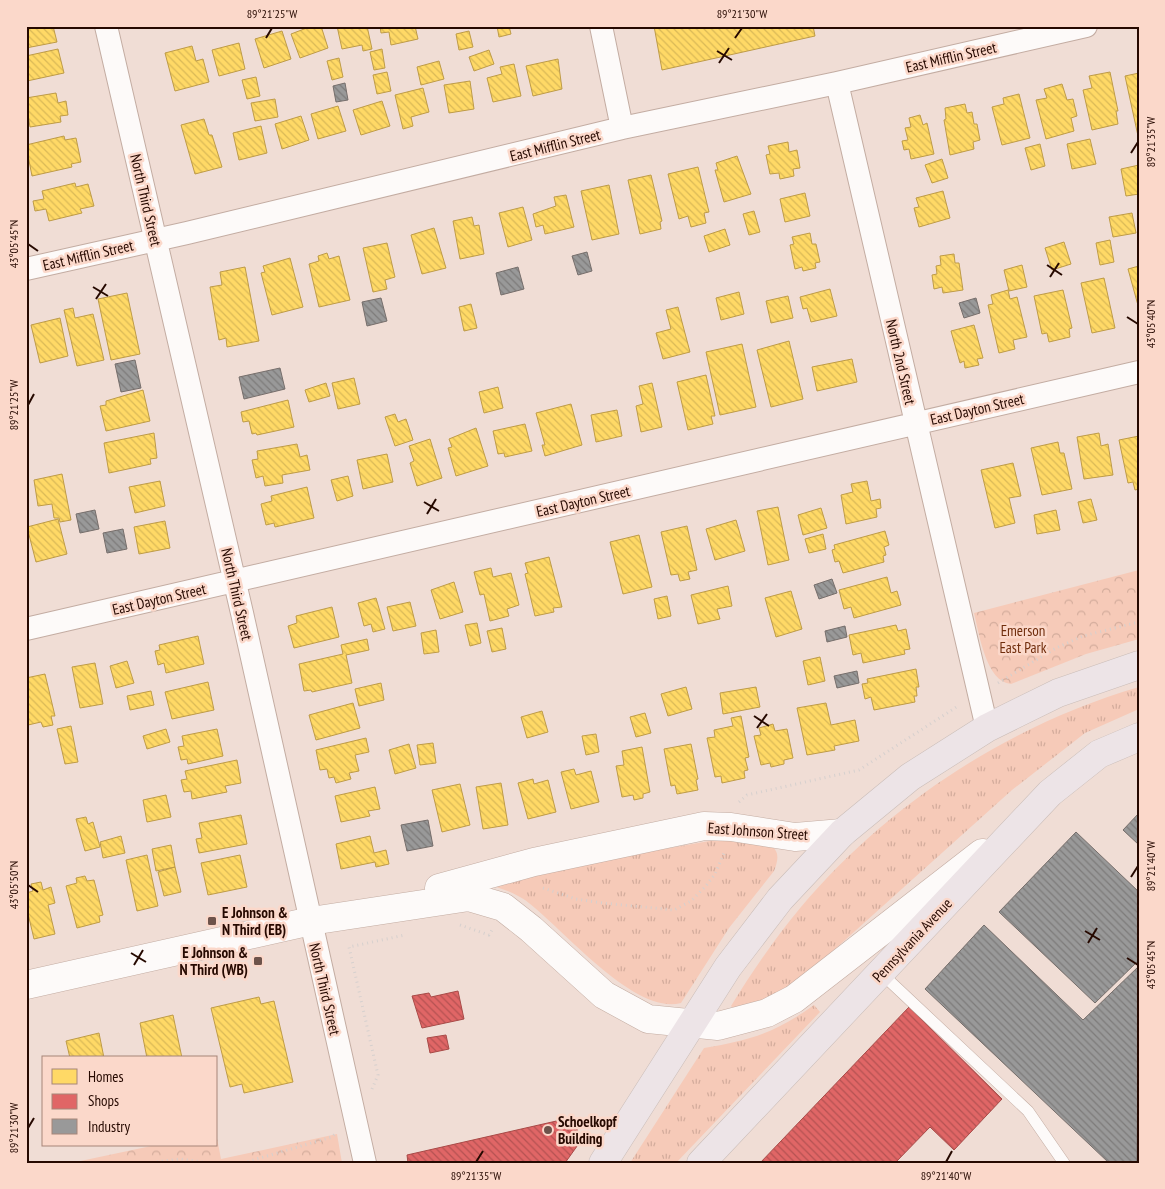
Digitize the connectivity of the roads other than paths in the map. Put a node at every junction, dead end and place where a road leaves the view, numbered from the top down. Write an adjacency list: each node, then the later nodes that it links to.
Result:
1 (601, 26): 5 (street)
2 (1086, 26): 4 (street, East Mifflin Street)
3 (108, 27): 6 (street, North Third Street)
4 (837, 83): 5 (street, East Mifflin Street); 9 (street, North 2nd Street)
5 (622, 128): 6 (street, East Mifflin Street)
6 (156, 240): 7 (street, East Mifflin Street); 10 (street, North Third Street)
7 (26, 269)
8 (1139, 372): 9 (street, East Dayton Street)
9 (915, 424): 10 (street, East Dayton Street); 13 (street, North 2nd Street)
10 (234, 582): 11 (street, East Dayton Street); 18 (street, North Third Street)
11 (26, 629)
12 (1139, 665): 13 (main road)
13 (987, 728): 16 (main road)
14 (1139, 737): 15 (main road, Pennsylvania Avenue)
15 (1016, 827): 19 (main road, Pennsylvania Avenue); 21 (street, East Johnson Street)
16 (842, 833): 17 (street, East Johnson Street); 21 (main road)
17 (340, 916): 18 (street, East Johnson Street); 21 (street, East Johnson Street)
18 (310, 921): 20 (street, East Johnson Street); 22 (street, North Third Street)
19 (882, 974): 24 (main road, Pennsylvania Avenue); 25 (lane)
20 (26, 985)
21 (692, 1025): 23 (main road)
22 (365, 1163)
23 (603, 1163)
24 (701, 1163)
25 (1064, 1163)

